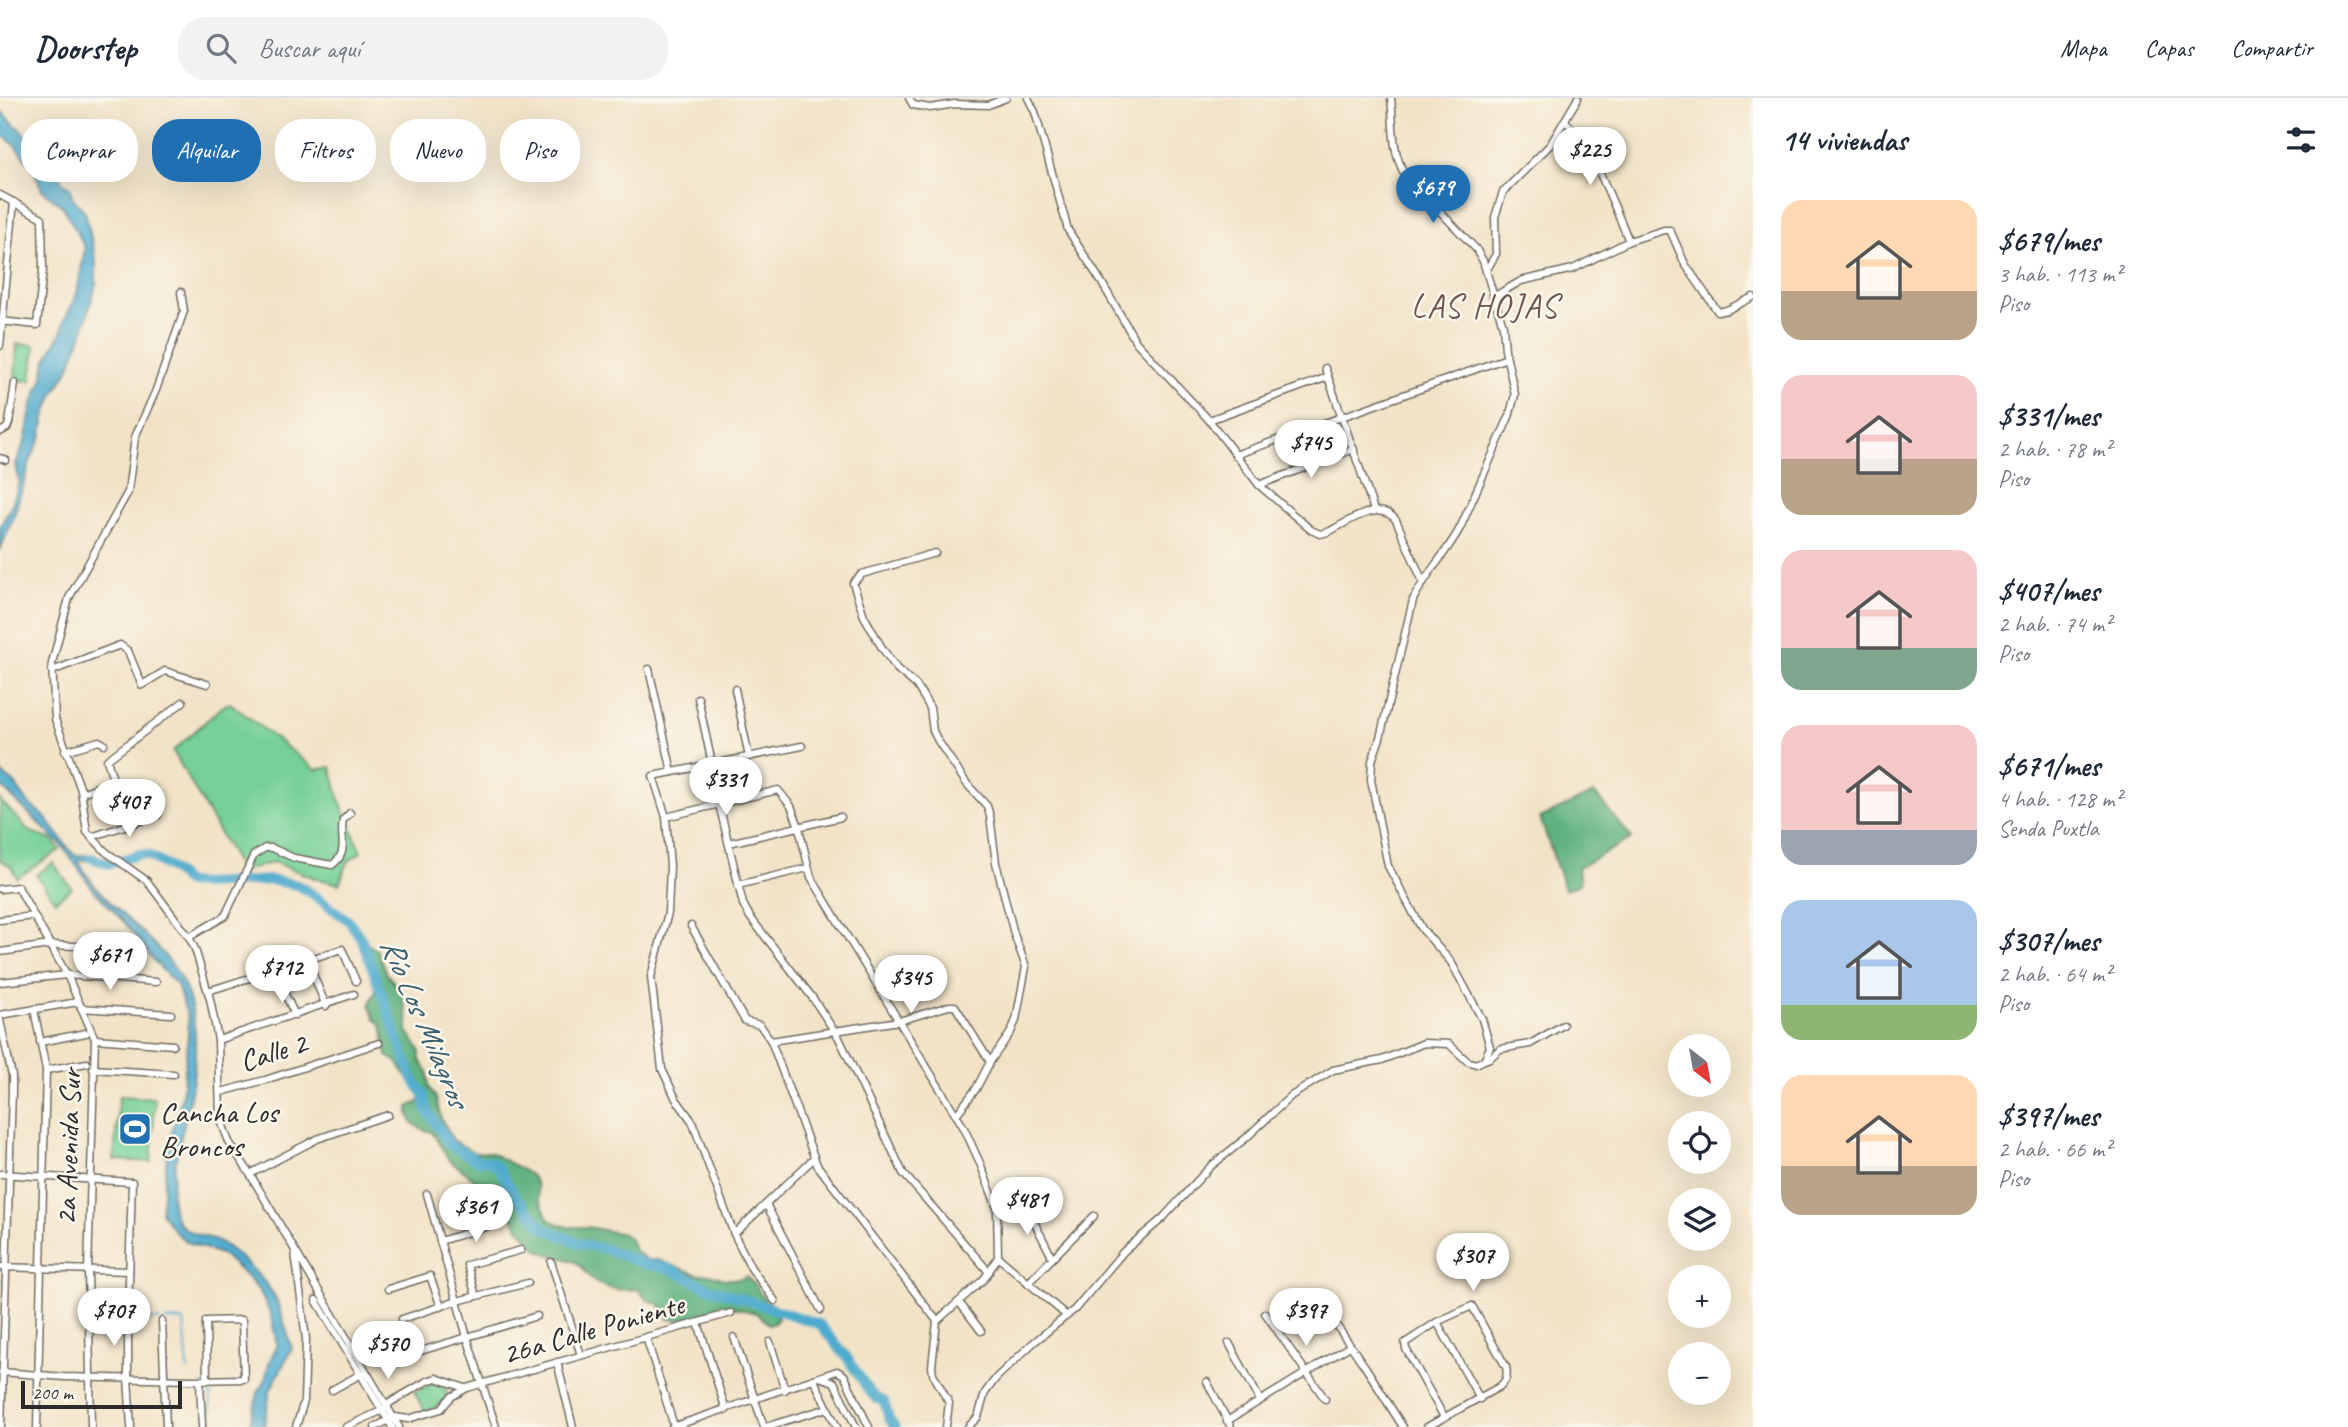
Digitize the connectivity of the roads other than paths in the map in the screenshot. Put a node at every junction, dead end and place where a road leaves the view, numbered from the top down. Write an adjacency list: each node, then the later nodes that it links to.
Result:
1 (909, 98): 2 (street)
2 (1006, 98)
3 (1028, 98): 21 (street)
4 (1391, 98): 10 (street)
5 (1578, 98): 6 (street)
6 (1565, 121): 9 (street); 10 (street)
7 (0, 195): 8 (street)
8 (14, 202): 14 (street); 14 (street)
9 (1629, 241): 12 (street); 13 (street)
10 (1486, 271): 12 (street)
11 (181, 292): 30 (street)
12 (1493, 297): 16 (street)
13 (1753, 297)
14 (1, 321): 15 (street)
15 (0, 346)
16 (1507, 358): 20 (street); 28 (street)
17 (1325, 368): 18 (street)
18 (1328, 377): 20 (street); 21 (street)
19 (15, 383): 22 (street)
20 (1342, 416): 23 (street); 24 (street)
21 (1209, 420): 24 (street)
22 (0, 432)
23 (1354, 449): 25 (street); 26 (street)
24 (1235, 455): 25 (street)
25 (1259, 485): 26 (street)
26 (1374, 510): 28 (street)
27 (935, 553): 86 (street)
28 (1423, 582): 84 (street)
29 (649, 669): 40 (street)
30 (52, 671): 31 (street); 37 (street)
31 (207, 684)
32 (735, 689): 38 (street)
33 (698, 698): 39 (street)
34 (183, 702): 41 (street)
35 (104, 744): 37 (street)
36 (802, 746): 38 (street)
37 (65, 751): 41 (street)
38 (749, 757): 39 (street)
39 (712, 764): 40 (street)
40 (672, 772): 45 (street)
41 (82, 793): 48 (street)
42 (719, 804): 45 (street); 47 (street); 49 (street)
43 (350, 813): 56 (street)
44 (158, 815): 48 (street)
45 (666, 817): 103 (street)
46 (841, 817): 47 (street)
47 (799, 827): 49 (street); 50 (street)
48 (91, 837): 56 (street)
49 (729, 844): 51 (street)
50 (808, 868): 51 (street); 74 (street)
51 (738, 885): 76 (street)
52 (0, 889): 53 (street, 2a Avenida Sur)
53 (34, 916): 54 (street); 57 (street, 2a Avenida Sur)
54 (0, 920)
55 (691, 926): 79 (street)
56 (189, 937): 66 (street)
57 (50, 945): 58 (street); 59 (street); 62 (street, 2a Avenida Sur)
58 (127, 948)
59 (0, 952)
60 (307, 960): 61 (street); 63 (street); 69 (street)
61 (273, 969): 66 (street); 72 (street)
62 (67, 975): 64 (street); 65 (street); 68 (street, 2a Avenida Sur)
63 (356, 981)
64 (0, 982)
65 (156, 982)
66 (208, 991): 78 (street)
67 (354, 994): 69 (street)
68 (80, 1005): 70 (street); 71 (street); 77 (street, 2a Avenida Sur)
69 (326, 1006): 72 (street)
70 (34, 1009): 73 (street); 80 (street)
71 (171, 1014)
72 (295, 1015): 78 (street)
73 (0, 1017): 82 (street)
74 (899, 1021): 76 (street); 86 (street); 92 (street)
75 (1563, 1024): 84 (street)
76 (835, 1032): 79 (street); 114 (street)
77 (87, 1034): 80 (street); 83 (street); 87 (street, 2a Avenida Sur)
78 (218, 1040): 90 (street)
79 (771, 1041): 93 (street)
80 (40, 1042): 88 (street)
81 (379, 1043): 90 (street, Calle 2)
82 (2, 1045): 85 (street)
83 (173, 1045)
84 (1484, 1060): 131 (street)
85 (4, 1061): 94 (street)
86 (990, 1062): 92 (street)
87 (89, 1064): 88 (street); 89 (street); 97 (street, 2a Avenida Sur)
88 (46, 1070): 96 (street)
89 (174, 1074)
90 (221, 1092): 95 (street)
91 (388, 1115): 95 (street)
92 (956, 1115): 108 (street)
93 (814, 1158): 99 (street); 134 (street)
94 (4, 1174): 96 (street); 110 (street)
95 (250, 1174): 105 (street)
96 (43, 1177): 97 (street); 111 (street)
97 (90, 1180): 112 (street, 2a Avenida Sur); 113 (street)
98 (427, 1194): 104 (street)
99 (766, 1204): 103 (street); 127 (street)
100 (1025, 1204): 107 (street)
101 (1094, 1216): 107 (street)
102 (505, 1221): 104 (street)
103 (734, 1234): 123 (street)
104 (440, 1241): 122 (street)
105 (294, 1250): 118 (street); 124 (street)
106 (520, 1250): 119 (street)
107 (1052, 1257): 116 (street)
108 (999, 1258): 114 (street); 116 (street)
109 (551, 1262): 145 (street)
110 (3, 1267): 111 (street); 148 (street)
111 (42, 1269): 112 (street); 150 (street)
112 (88, 1270): 113 (street); 153 (street, 2a Avenida Sur)
113 (129, 1271): 152 (street)
114 (989, 1272): 125 (street)
115 (528, 1283): 119 (street)
116 (1028, 1283): 131 (street)
117 (388, 1289): 126 (street)
118 (320, 1293): 121 (street); 169 (street)
119 (475, 1296): 122 (street)
120 (1316, 1296): 143 (street)
121 (316, 1300): 124 (street); 151 (street)
122 (457, 1301): 126 (street); 138 (street)
123 (775, 1301)
124 (300, 1302): 182 (street)
125 (959, 1302): 134 (street); 137 (street)
126 (441, 1307): 132 (street)
127 (821, 1311)
128 (731, 1313): 136 (street, 26a Calle Poniente)
129 (1265, 1313): 149 (street)
130 (537, 1316): 138 (street)
131 (1067, 1316): 195 (street)
132 (402, 1319)
133 (162, 1321): 154 (street)
134 (937, 1321): 194 (street)
135 (1437, 1322): 166 (street); 166 (street); 172 (street)
136 (698, 1323): 140 (street, 26a Calle Poniente); 171 (street)
137 (981, 1331)
138 (467, 1337): 144 (street); 160 (street)
139 (734, 1337): 167 (street)
140 (646, 1338): 145 (street, 26a Calle Poniente); 188 (street)
141 (770, 1342): 163 (street)
142 (1229, 1343): 168 (street)
143 (1350, 1346): 149 (street); 196 (street)
144 (414, 1353)
145 (581, 1356): 146 (street, 26a Calle Poniente)
146 (557, 1362): 160 (street, 26a Calle Poniente); 187 (street)
147 (837, 1371): 155 (street); 158 (street); 193 (street)
148 (2, 1372): 150 (street); 176 (street)
149 (1306, 1372): 165 (street); 168 (street)
150 (39, 1374): 153 (street); 177 (street)
151 (361, 1374): 162 (street); 169 (street)
152 (128, 1377): 153 (street); 154 (street); 179 (street)
153 (89, 1378): 178 (street, 2a Avenida Sur)
154 (164, 1379): 156 (street); 180 (street)
155 (817, 1379): 158 (street); 163 (street); 170 (street)
156 (204, 1380): 156 (street); 181 (street)
157 (444, 1381): 161 (street, 26a Calle Poniente); 164 (street); 169 (street)
158 (834, 1382): 192 (street)
159 (1207, 1382): 175 (street)
160 (482, 1384): 161 (street, 26a Calle Poniente); 186 (street)
161 (467, 1388): 164 (street, 26a Calle Poniente)
162 (332, 1390)
163 (785, 1390): 167 (street)
164 (452, 1397): 174 (street, 26a Calle Poniente)
165 (1325, 1399)
166 (1480, 1399): 172 (street)
167 (756, 1400): 171 (street); 190 (street)
168 (1260, 1400): 175 (street)
169 (385, 1408): 174 (street); 183 (street)
170 (828, 1408): 190 (street); 191 (street)
171 (726, 1410): 173 (street)
172 (1444, 1417): 197 (street)
173 (699, 1418): 188 (street); 189 (street)
174 (392, 1421): 184 (street, 26a Calle Poniente); 185 (street)
175 (1229, 1424)
176 (1, 1427)
177 (37, 1427)
178 (91, 1427)
179 (131, 1427)
180 (166, 1427)
181 (202, 1427)
182 (296, 1427)
183 (346, 1427)
184 (375, 1427)
185 (399, 1427)
186 (496, 1427)
187 (573, 1427)
188 (673, 1427)
189 (702, 1427)
190 (765, 1427)
191 (837, 1427)
192 (856, 1427)
193 (869, 1427)
194 (946, 1427)
195 (968, 1427)
196 (1403, 1427)
197 (1427, 1427)

